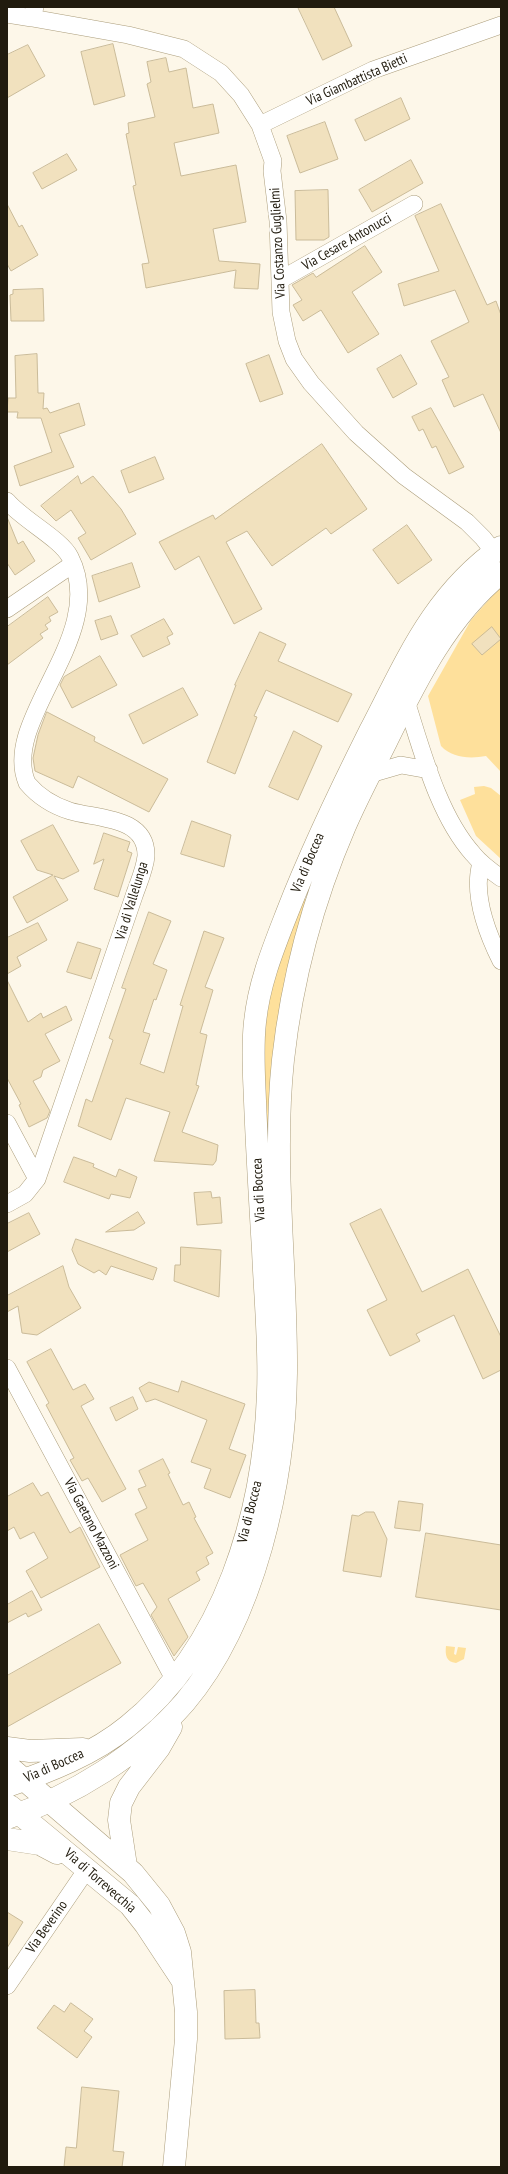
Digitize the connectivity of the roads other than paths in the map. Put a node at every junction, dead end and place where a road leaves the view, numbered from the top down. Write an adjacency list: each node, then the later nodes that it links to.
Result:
1 (18, 7): 2 (street)
2 (33, 12): 3 (street, Via Costanzo Guglielmi); 5 (street, Via Costanzo Guglielmi)
3 (7, 14)
4 (501, 25): 5 (street, Via Giambattista Bietti)
5 (260, 125): 7 (street, Via Costanzo Guglielmi)
6 (414, 204): 7 (street, Via Cesare Antonucci)
7 (280, 280): 9 (street, Via Costanzo Guglielmi)
8 (7, 501): 10 (street, Via di Vallelunga)
9 (497, 550): 13 (main road, Via di Boccea)
10 (73, 564): 12 (street); 20 (street, Via di Vallelunga)
11 (501, 573): 13 (main road, Via di Boccea)
12 (7, 609)
13 (398, 697): 14 (street); 15 (main road, Via di Boccea); 23 (main road, Via di Boccea)
14 (429, 770): 15 (street); 16 (street)
15 (370, 774): 24 (main road, Via di Boccea)
16 (481, 863): 17 (street); 18 (street)
17 (501, 878)
18 (501, 962)
19 (7, 1123): 20 (street)
20 (37, 1180): 21 (street, Via di Vallelunga)
21 (7, 1204)
22 (7, 1368): 23 (street, Via Gaetano Mazzoni)
23 (174, 1679): 26 (main road, Via di Boccea)
24 (186, 1700): 29 (main road, Via di Boccea); 32 (main road)
25 (7, 1748): 26 (main road)
26 (92, 1749): 28 (main road, Via di Boccea)
27 (7, 1765): 28 (main road, Via di Torrevecchia)
28 (16, 1783): 29 (main road, Via di Torrevecchia)
29 (49, 1801): 30 (main road, Via di Boccea); 32 (main road, Via di Torrevecchia)
30 (11, 1811): 33 (main road, Via di Torrevecchia)
31 (7, 1839): 33 (main road)
32 (126, 1866): 34 (main road, Via di Torrevecchia)
33 (87, 1869): 34 (main road, Via di Torrevecchia); 35 (street, Via Beverino)
34 (182, 1980): 36 (main road, Via di Torrevecchia)
35 (7, 1986)
36 (174, 2167)

